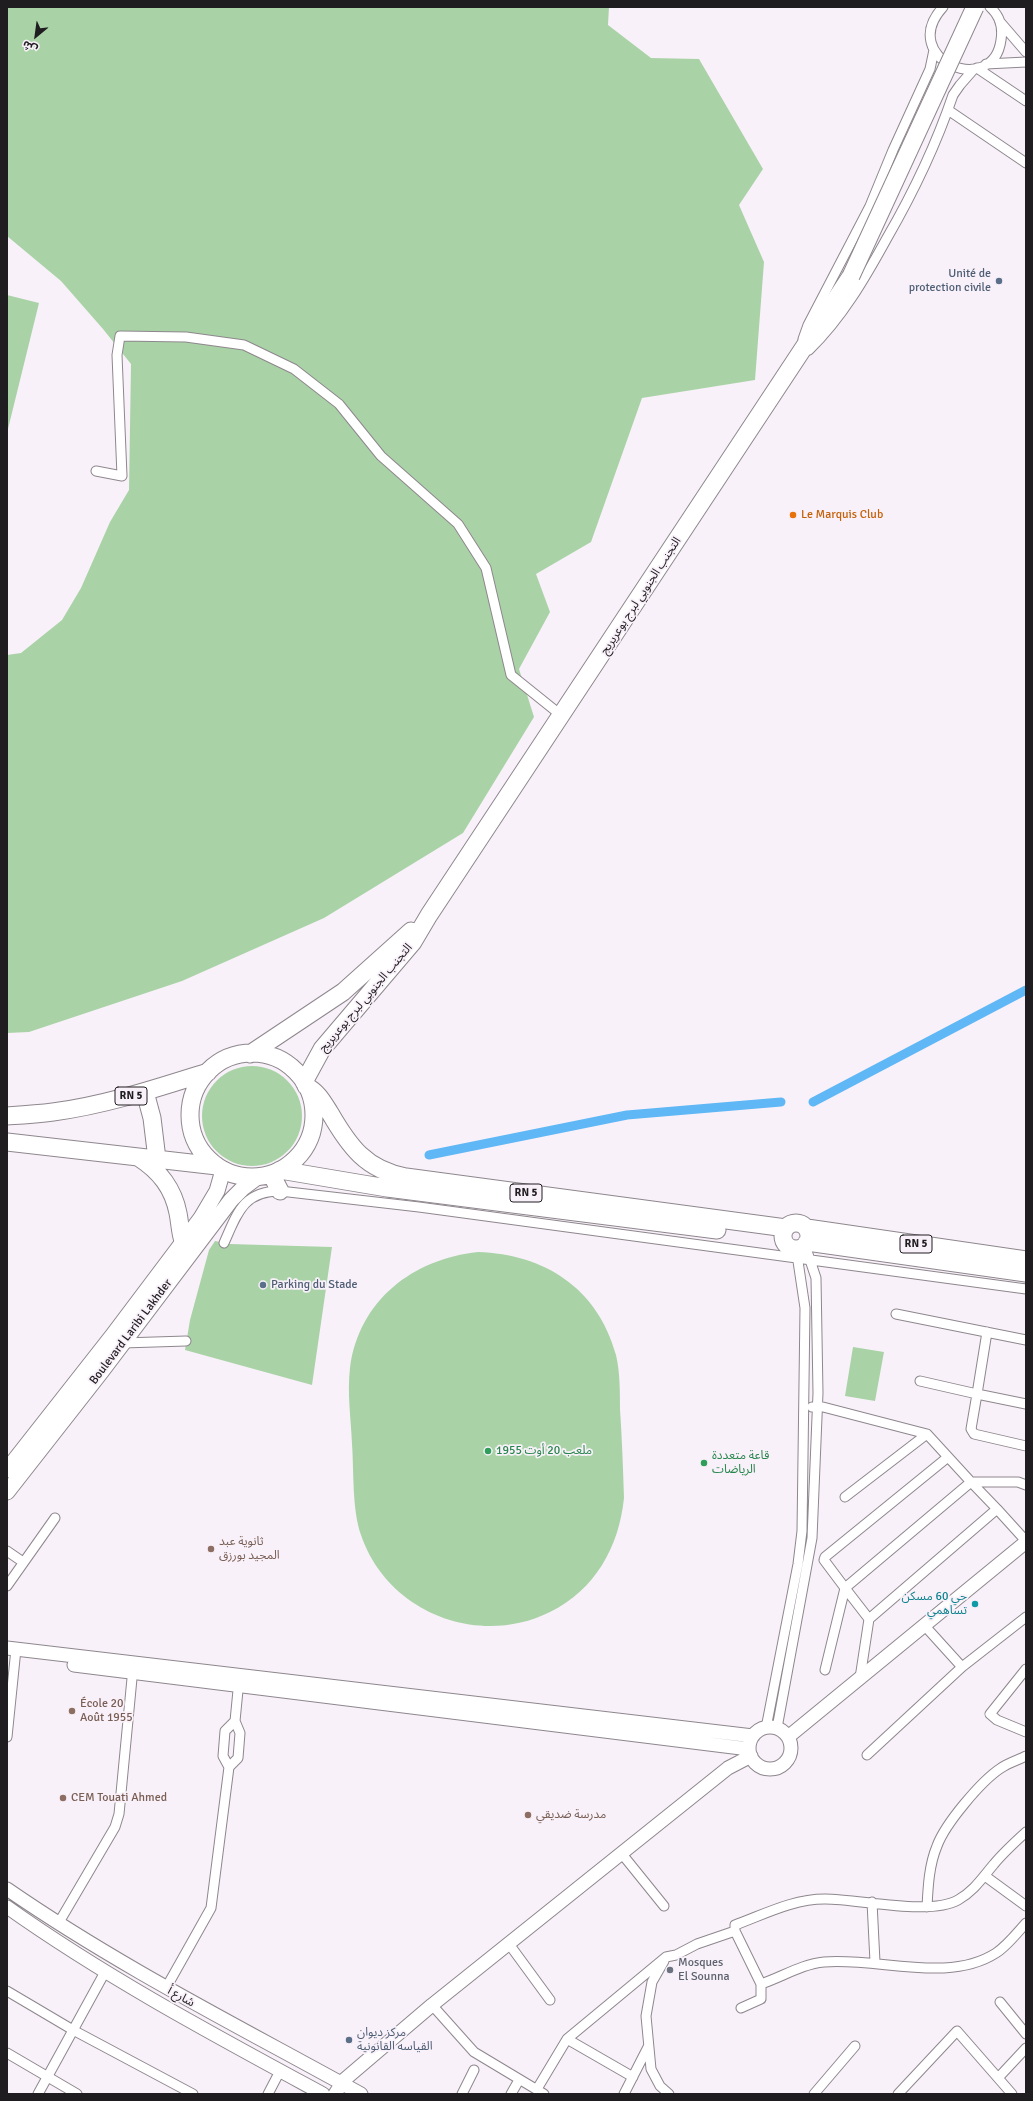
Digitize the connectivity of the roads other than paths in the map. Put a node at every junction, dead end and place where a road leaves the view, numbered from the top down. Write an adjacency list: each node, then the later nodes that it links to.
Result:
1 (943, 7): 6 (street)
2 (974, 7): 14 (highway, التجنب الجنوبي لبرج بوعريريج, bridge)
3 (990, 7): 5 (street)
4 (1000, 7): 5 (street)
5 (999, 19): 7 (street); 9 (street)
6 (934, 50): 10 (street); 14 (street)
7 (1026, 52)
8 (1026, 62): 9 (street)
9 (986, 64): 10 (street)
10 (976, 68): 11 (street); 12 (street)
11 (1026, 101)
12 (948, 110): 13 (street); 14 (street)
13 (1026, 163)
14 (794, 365): 16 (highway, التجنب الجنوبي لبرج بوعريريج)
15 (96, 472): 16 (street)
16 (562, 716): 17 (highway, التجنب الجنوبي لبرج بوعريريج)
17 (430, 915): 18 (highway, التجنب الجنوبي لبرج بوعريريج); 20 (highway, التجنب الجنوبي لبرج بوعريريج)
18 (250, 1054): 19 (highway); 20 (highway)
19 (208, 1072): 21 (highway, RN 5); 26 (highway)
20 (305, 1084): 27 (highway); 30 (highway, RN 5)
21 (145, 1092): 22 (highway, RN 5); 25 (highway)
22 (7, 1116)
23 (7, 1142): 24 (highway)
24 (138, 1157): 25 (highway); 29 (highway)
25 (157, 1159): 26 (highway)
26 (220, 1168): 27 (highway); 29 (main road, Boulevard Laribi Lakhder)
27 (270, 1173): 28 (highway); 30 (highway, RN 5); 38 (main road, Boulevard Laribi Lakhder)
28 (280, 1191): 30 (street); 31 (street)
29 (183, 1241): 38 (main road, Boulevard Laribi Lakhder)
30 (798, 1241): 32 (highway, RN 5); 33 (street); 33 (street); 34 (highway, RN 5); 44 (street)
31 (224, 1243)
32 (1026, 1260)
33 (811, 1261): 35 (street); 45 (street)
34 (1026, 1273)
35 (1026, 1289)
36 (896, 1314): 37 (street)
37 (987, 1332): 39 (street); 42 (street)
38 (118, 1339): 40 (street); 49 (main road, Boulevard Laribi Lakhder); 52 (main road, Boulevard Laribi Lakhder)
39 (1026, 1340)
40 (186, 1341)
41 (920, 1381): 42 (street)
42 (977, 1394): 43 (street); 47 (street)
43 (1026, 1404)
44 (804, 1407): 45 (street); 72 (street)
45 (817, 1407): 46 (street); 72 (street)
46 (927, 1434): 48 (street); 53 (street)
47 (1026, 1446)
48 (948, 1457): 50 (street); 60 (street)
49 (7, 1470)
50 (971, 1482): 51 (street); 54 (street); 60 (street)
51 (1026, 1486)
52 (7, 1492)
53 (845, 1497)
54 (997, 1509): 56 (street); 62 (street)
55 (55, 1518): 58 (street)
56 (1026, 1541): 63 (street)
57 (7, 1551): 58 (street)
58 (23, 1562): 59 (street)
59 (7, 1586)
60 (845, 1588): 62 (street); 68 (street)
61 (1026, 1617): 66 (street)
62 (869, 1620): 69 (street)
63 (924, 1626): 66 (street); 69 (street)
64 (11, 1653): 65 (street); 75 (street)
65 (133, 1667): 70 (street); 91 (street)
66 (962, 1667): 78 (street)
67 (1026, 1669): 73 (street)
68 (825, 1670)
69 (860, 1678): 76 (street)
70 (239, 1680): 71 (street); 74 (street); 77 (street)
71 (234, 1721): 80 (street); 80 (street)
72 (772, 1728): 74 (street); 76 (street)
73 (1025, 1729)
74 (753, 1736): 77 (street)
75 (7, 1737)
76 (788, 1737): 77 (street)
77 (750, 1753): 82 (street)
78 (867, 1755)
79 (1026, 1756): 89 (street)
80 (229, 1767): 98 (street)
81 (1026, 1832): 83 (street)
82 (622, 1854): 86 (street); 93 (street)
83 (985, 1876): 87 (street); 89 (street)
84 (7, 1889): 91 (street, شارع أ)
85 (872, 1902): 89 (street); 92 (street); 95 (street)
86 (664, 1906)
87 (1026, 1906)
88 (7, 1907): 96 (street, شارع أ)
89 (927, 1907)
90 (1026, 1923): 95 (street)
91 (58, 1924): 98 (street, شارع أ)
92 (735, 1931): 94 (street); 97 (street)
93 (509, 1944): 100 (street); 102 (street)
94 (666, 1957): 106 (street); 108 (street)
95 (875, 1962): 97 (street)
96 (105, 1972): 104 (street); 112 (street, شارع أ)
97 (761, 1984): 103 (street)
98 (166, 1988): 117 (street, شارع أ)
99 (7, 1991): 104 (street)
100 (550, 2000)
101 (1000, 2002): 105 (street)
102 (432, 2005): 116 (street); 117 (street)
103 (741, 2008)
104 (73, 2030): 113 (street); 121 (street)
105 (1026, 2034)
106 (568, 2039): 114 (street); 118 (street)
107 (855, 2046): 129 (street)
108 (648, 2047): 114 (street); 128 (street)
109 (1026, 2048): 115 (street)
110 (7, 2053): 113 (street)
111 (474, 2070): 125 (street)
112 (280, 2071): 122 (street); 123 (street, شارع أ)
113 (47, 2077): 119 (street); 120 (street)
114 (633, 2077): 127 (street)
115 (998, 2078): 130 (street); 131 (street)
116 (519, 2080): 118 (street); 126 (street)
117 (338, 2088): 124 (street, شارع أ)
118 (540, 2092)
119 (38, 2094)
120 (77, 2094)
121 (194, 2094)
122 (268, 2094)
123 (323, 2094)
124 (361, 2094)
125 (462, 2094)
126 (511, 2094)
127 (624, 2094)
128 (669, 2094)
129 (814, 2094)
130 (898, 2094)
131 (1012, 2094)

